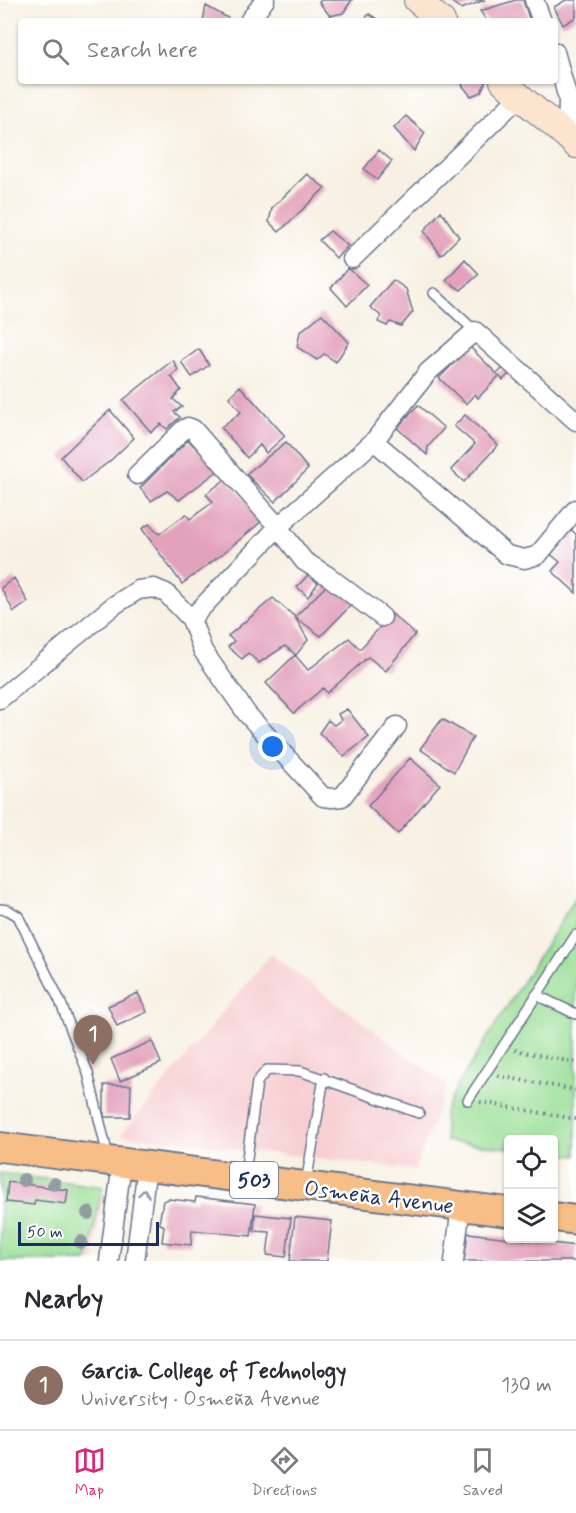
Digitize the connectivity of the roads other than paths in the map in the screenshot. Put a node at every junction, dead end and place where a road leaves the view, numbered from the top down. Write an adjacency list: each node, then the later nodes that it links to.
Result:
1 (265, 0): 4 (street)
2 (417, 0): 5 (street)
3 (534, 0): 6 (street)
4 (251, 18)
5 (438, 18)
6 (541, 18)
7 (558, 63): 9 (street)
8 (511, 89): 9 (street); 10 (street)
9 (571, 140)
10 (352, 259)
11 (434, 292): 12 (lane)
12 (475, 331): 13 (street); 14 (street)
13 (576, 421)
14 (374, 441): 16 (street); 17 (street)
15 (137, 475): 17 (street)
16 (576, 509)
17 (278, 526): 18 (street); 19 (street)
18 (382, 617)
19 (191, 619): 20 (street); 21 (street)
20 (0, 699)
21 (397, 726)
22 (0, 909): 30 (lane)
23 (576, 935): 24 (lane)
24 (536, 995): 25 (lane); 27 (lane)
25 (576, 1014)
26 (324, 1078): 28 (lane); 31 (lane); 32 (lane)
27 (468, 1100)
28 (419, 1113)
29 (0, 1147): 30 (main road, Osmeña Avenue / 503)
30 (126, 1163): 31 (main road, Osmeña Avenue / 503); 37 (street); 38 (street, one-way to 30)
31 (244, 1179): 32 (main road, Osmeña Avenue / 503)
32 (305, 1186): 33 (main road, Osmeña Avenue / 503)
33 (461, 1206): 34 (main road, Osmeña Avenue / 503); 39 (street)
34 (504, 1211)
35 (558, 1218): 36 (main road)
36 (576, 1220)
37 (109, 1261)
38 (135, 1261)
39 (454, 1261)

